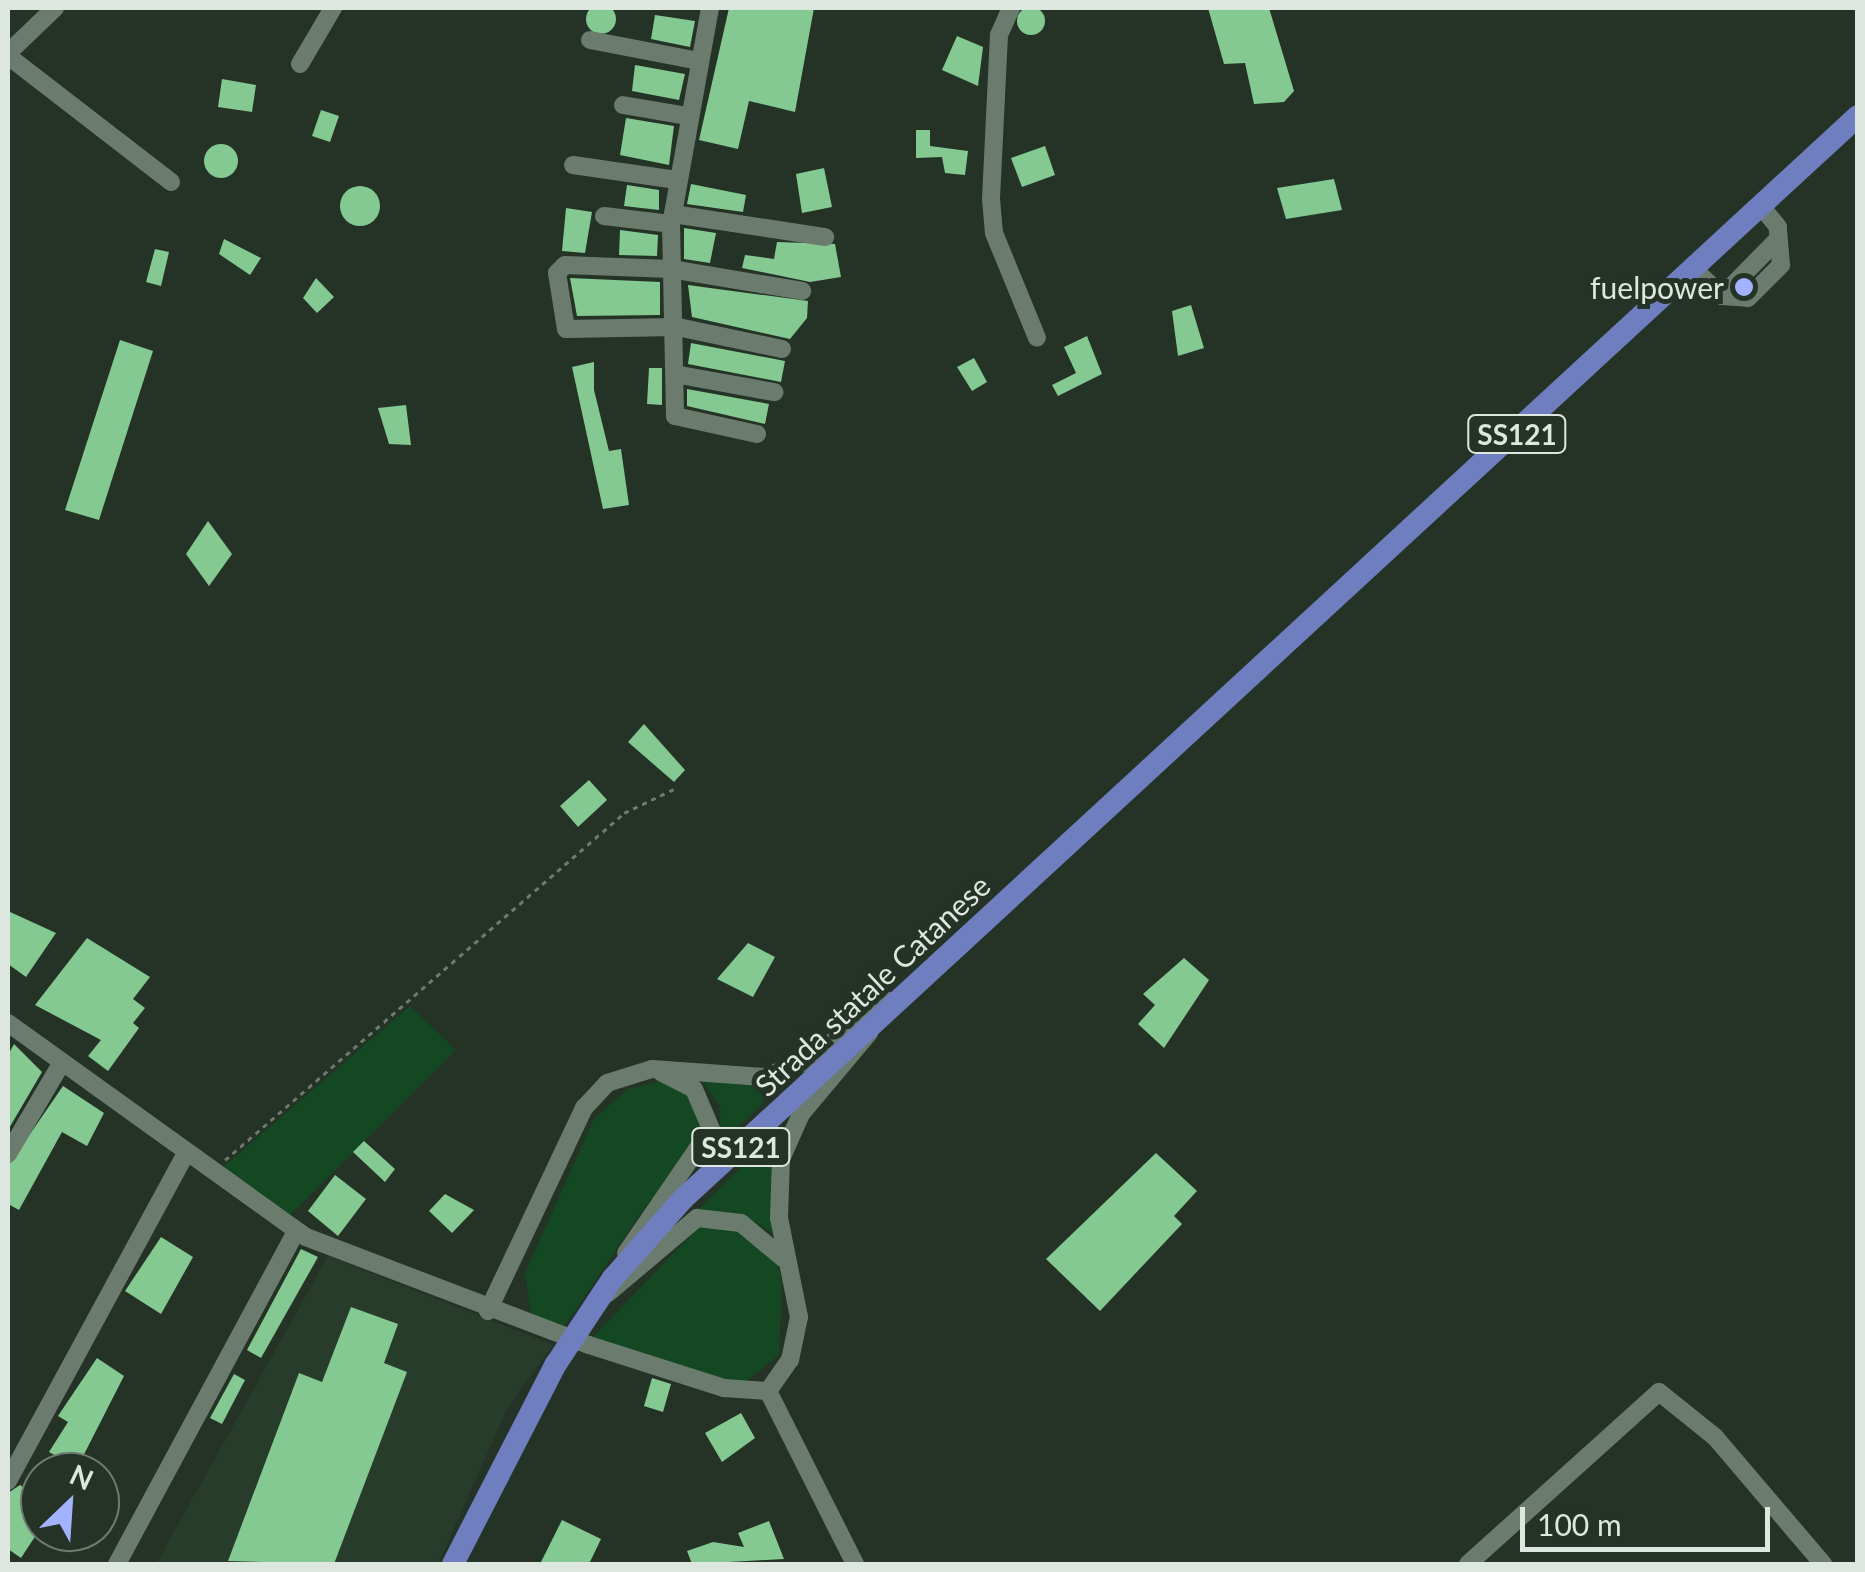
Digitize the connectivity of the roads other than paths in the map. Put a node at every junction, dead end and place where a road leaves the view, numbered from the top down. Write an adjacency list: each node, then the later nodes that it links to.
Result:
1 (54, 8): 6 (street)
2 (333, 8): 8 (street)
3 (707, 8): 7 (street)
4 (1011, 8): 23 (street)
5 (590, 40): 7 (street)
6 (8, 54): 14 (street)
7 (699, 61): 10 (street)
8 (300, 64)
9 (623, 105): 10 (street)
10 (688, 116): 13 (street)
11 (1858, 116): 15 (main road, SS121)
12 (572, 165): 13 (street)
13 (677, 180): 17 (street)
14 (172, 182)
15 (1762, 207): 20 (main road, SS121); 20 (street)
16 (604, 216): 17 (street)
17 (672, 219): 18 (street); 19 (street)
18 (824, 238)
19 (671, 270): 21 (street); 22 (street); 22 (street)
20 (1695, 270): 28 (main road, Strada statale Catanese / SS121)
21 (802, 291)
22 (678, 327): 24 (street); 25 (street)
23 (1036, 338)
24 (782, 349)
25 (680, 374): 26 (street); 27 (street)
26 (774, 392)
27 (757, 434)
28 (908, 992): 29 (main road, Strada statale Catanese / SS121); 32 (street)
29 (876, 1022): 36 (street); 37 (main road, Strada statale Catanese / SS121)
30 (9, 1028): 31 (street)
31 (55, 1060): 33 (street); 34 (street)
32 (652, 1070): 37 (street); 39 (street)
33 (8, 1154)
34 (185, 1156): 35 (street); 41 (street)
35 (296, 1232): 39 (street); 42 (street)
36 (790, 1267): 38 (street); 40 (street)
37 (613, 1278): 38 (main road, Strada statale Catanese / SS121)
38 (597, 1301): 43 (main road, Strada statale Catanese / SS121)
39 (488, 1311): 40 (street)
40 (768, 1391): 44 (street)
41 (8, 1482)
42 (117, 1564)
43 (453, 1564)
44 (855, 1564)
45 (1468, 1564): 46 (street)
46 (1822, 1564)

